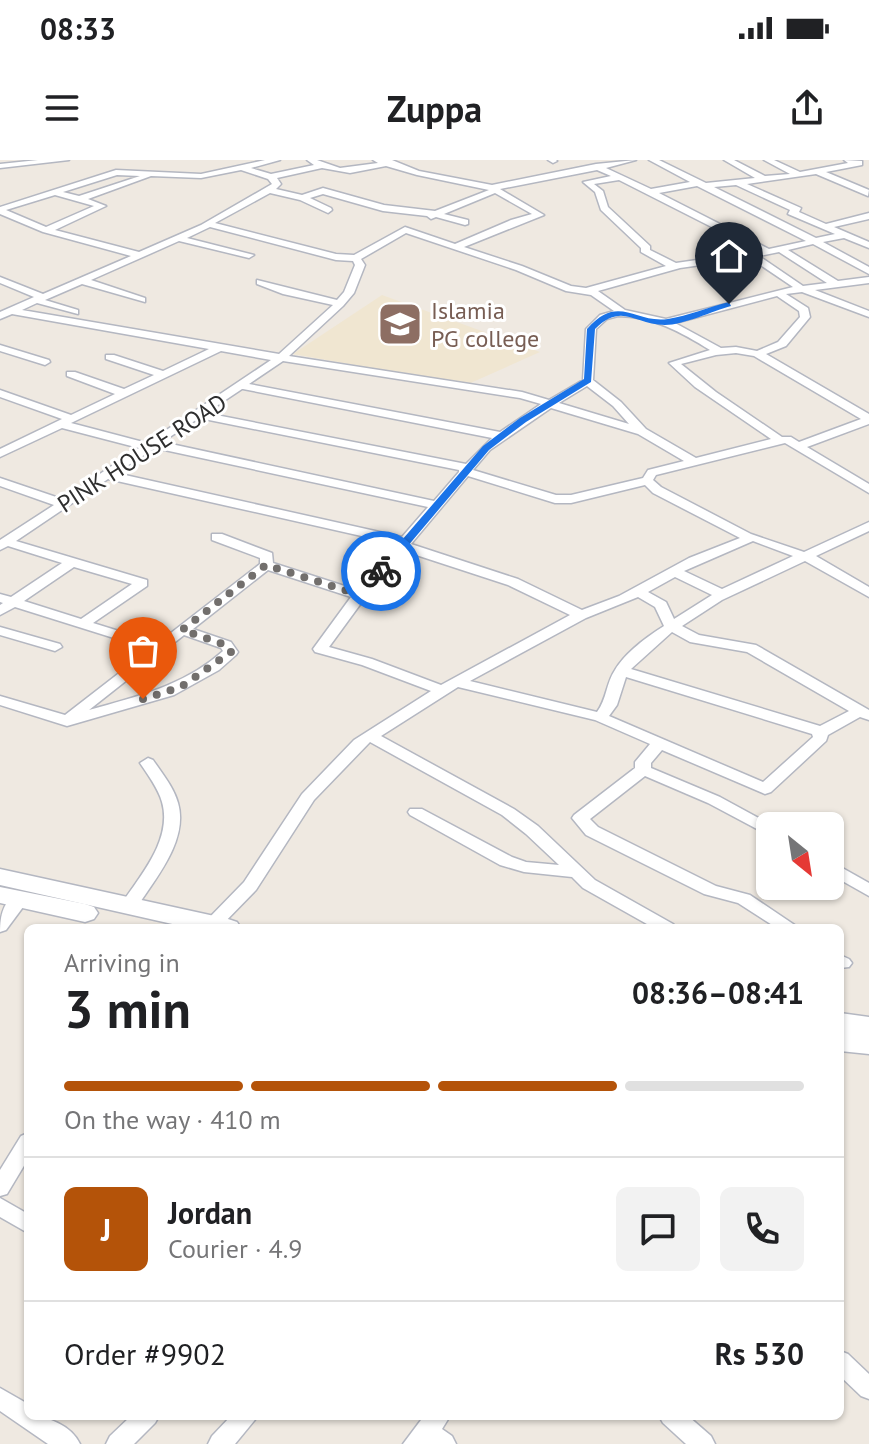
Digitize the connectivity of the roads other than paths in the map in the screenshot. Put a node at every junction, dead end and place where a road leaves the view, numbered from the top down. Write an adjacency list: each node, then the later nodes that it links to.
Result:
1 (65, 160): 9 (street)
2 (276, 160): 16 (street)
3 (311, 160): 14 (street)
4 (401, 160): 10 (street)
5 (632, 160): 15 (street)
6 (653, 160): 26 (street)
7 (728, 160): 23 (street)
8 (768, 160): 20 (street)
9 (17, 162): 13 (street)
10 (381, 162): 14 (street); 27 (street)
11 (848, 164): 12 (street); 18 (street)
12 (864, 165)
13 (0, 166)
14 (321, 166): 21 (street)
15 (596, 166): 17 (street); 22 (street)
16 (240, 167): 19 (street); 21 (street)
17 (569, 171): 25 (street); 27 (street)
18 (816, 171): 20 (street); 31 (street)
19 (156, 173): 30 (street); 33 (street)
20 (799, 175): 23 (street)
21 (271, 177): 28 (street)
22 (619, 178): 25 (street); 29 (street)
23 (764, 179): 24 (street)
24 (734, 181): 26 (street); 40 (street)
25 (587, 182): 54 (street)
26 (702, 185): 29 (street); 45 (street)
27 (494, 189): 36 (street); 47 (street)
28 (270, 190): 32 (street); 39 (street)
29 (651, 192): 49 (street)
30 (58, 193): 33 (street); 34 (street)
31 (868, 193)
32 (303, 198): 35 (street); 36 (street)
33 (80, 199): 41 (street)
34 (2, 203): 41 (street)
35 (328, 210)
36 (435, 214): 38 (street); 42 (street)
37 (869, 216): 40 (street)
38 (465, 222)
39 (208, 224): 44 (street); 53 (street)
40 (823, 227): 43 (street)
41 (46, 230): 50 (street)
42 (405, 230): 47 (street); 53 (street)
43 (843, 235): 45 (street); 46 (street)
44 (180, 239): 50 (street); 51 (street)
45 (814, 241): 48 (street); 55 (street)
46 (867, 243)
47 (455, 247): 62 (street)
48 (779, 248): 49 (street); 60 (street)
49 (766, 251): 52 (street)
50 (139, 255): 57 (street)
51 (249, 255)
52 (751, 255): 54 (street); 61 (street)
53 (356, 258): 66 (street, PINK HOUSE ROAD)
54 (674, 266): 62 (street)
55 (869, 271)
56 (0, 280): 64 (street)
57 (81, 280): 64 (street); 65 (street)
58 (869, 280): 60 (street)
59 (260, 282): 66 (street)
60 (834, 283): 61 (street)
61 (800, 288): 63 (street); 70 (street)
62 (586, 291): 68 (street)
63 (783, 292): 71 (street); 75 (street)
64 (39, 298): 67 (street); 69 (street)
65 (142, 300)
66 (340, 304): 77 (street, PINK HOUSE ROAD)
67 (74, 312)
68 (622, 312): 71 (street); 81 (street)
69 (4, 313): 72 (street)
70 (869, 314)
71 (665, 322): 74 (street)
72 (221, 347): 77 (street); 80 (street)
73 (0, 348): 78 (street)
74 (719, 351): 75 (street); 91 (street)
75 (758, 354): 87 (street)
76 (110, 357): 80 (street)
77 (282, 357): 82 (street, PINK HOUSE ROAD); 85 (street)
78 (45, 362)
79 (71, 374): 84 (street)
80 (165, 375): 84 (street)
81 (588, 381): 85 (street); 89 (street)
82 (243, 386): 86 (street, PINK HOUSE ROAD); 90 (street)
83 (0, 393): 88 (street)
84 (126, 394): 88 (street)
85 (551, 404): 89 (street); 90 (street)
86 (200, 415): 92 (street, PINK HOUSE ROAD); 96 (street)
87 (869, 419): 93 (street)
88 (68, 422): 92 (street); 94 (street)
89 (642, 432): 95 (street)
90 (502, 436): 96 (street)
91 (781, 441): 93 (street); 95 (street)
92 (152, 446): 97 (street, PINK HOUSE ROAD); 102 (street)
93 (798, 446): 100 (street)
94 (0, 453)
95 (694, 462): 98 (street)
96 (465, 470): 98 (street); 102 (street)
97 (108, 475): 101 (street, PINK HOUSE ROAD); 107 (street)
98 (647, 481): 105 (street)
99 (0, 482): 101 (street)
100 (869, 489)
101 (64, 504): 106 (street, PINK HOUSE ROAD)
102 (439, 506): 107 (street)
103 (867, 529): 108 (street)
104 (217, 537): 110 (street)
105 (750, 538): 108 (street); 111 (street)
106 (3, 544): 109 (street)
107 (404, 544): 114 (street); 118 (street)
108 (805, 556): 113 (street); 115 (street)
109 (74, 561): 116 (street); 119 (street)
110 (266, 565): 114 (street); 121 (street)
111 (675, 572): 112 (street); 115 (street)
112 (639, 592): 118 (street); 120 (street)
113 (869, 593)
114 (360, 595): 127 (street)
115 (723, 595): 120 (street)
116 (7, 600): 117 (street); 119 (street)
117 (0, 611)
118 (581, 615): 126 (street)
119 (81, 625): 123 (street)
120 (671, 626): 125 (street); 129 (street)
121 (182, 630): 131 (street); 131 (street)
122 (0, 631): 124 (street)
123 (117, 635)
124 (55, 647)
125 (621, 671): 130 (street); 132 (street)
126 (456, 682): 127 (street); 130 (street)
127 (442, 690): 133 (street)
128 (0, 700): 131 (street)
129 (864, 713): 132 (street)
130 (600, 717): 134 (street)
131 (67, 721)
132 (819, 731): 134 (street)
133 (370, 736): 139 (street); 148 (street)
134 (660, 742): 136 (street)
135 (148, 763): 144 (street)
136 (643, 770): 138 (street); 145 (street)
137 (416, 812): 139 (street)
138 (756, 823)
139 (574, 872): 149 (street)
140 (844, 875): 142 (street)
141 (0, 877): 144 (street)
142 (869, 891)
143 (10, 897): 146 (street); 150 (street)
144 (129, 906): 147 (street)
145 (782, 923)
146 (139, 924)
147 (211, 924)
148 (222, 924)
149 (660, 924)
150 (0, 926)
151 (844, 1024): 152 (street)
152 (869, 1027)
153 (844, 1041): 154 (street)
154 (869, 1044)
155 (24, 1148): 156 (street)
156 (0, 1188)
157 (0, 1206): 158 (street)
158 (24, 1222)
159 (844, 1365): 160 (street)
160 (869, 1389)
161 (0, 1398): 162 (street)
162 (24, 1414)
163 (33, 1420): 167 (street)
164 (143, 1420): 168 (street)
165 (242, 1420): 169 (street)
166 (676, 1420): 170 (street)
167 (68, 1444)
168 (118, 1444)
169 (220, 1444)
170 (703, 1444)

